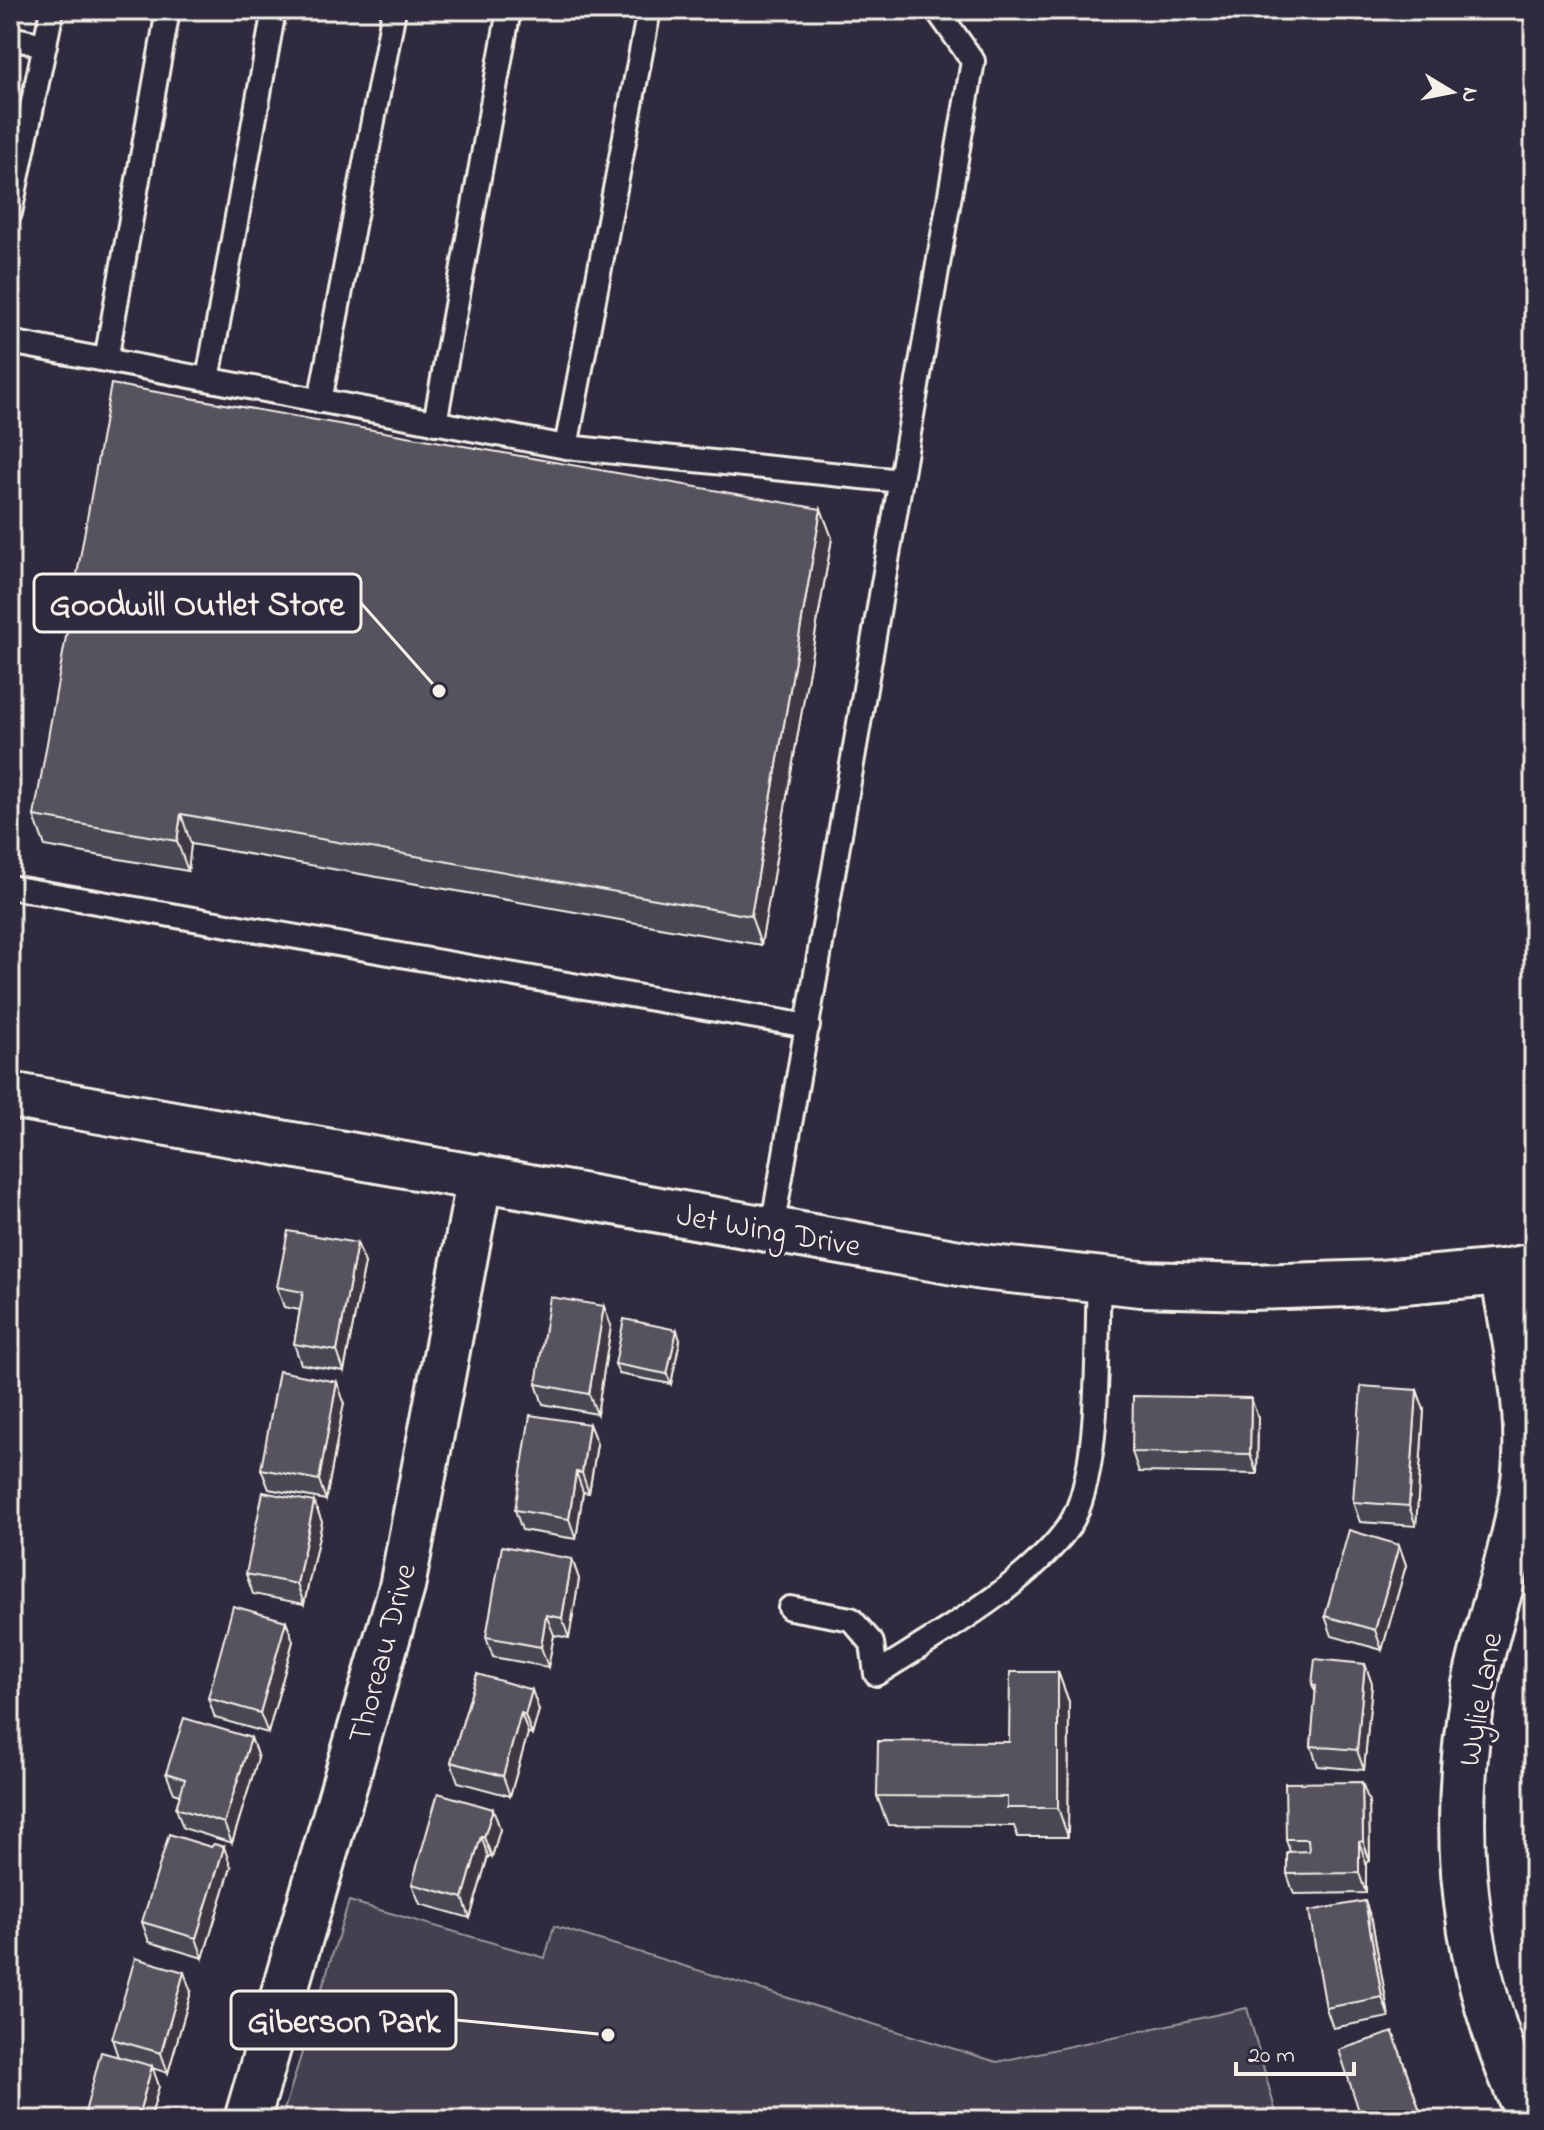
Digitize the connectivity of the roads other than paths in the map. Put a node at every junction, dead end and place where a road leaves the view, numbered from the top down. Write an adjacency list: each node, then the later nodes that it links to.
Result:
1 (52, 10): 9 (lane)
2 (168, 10): 12 (lane)
3 (274, 10): 13 (lane)
4 (394, 10): 14 (lane)
5 (509, 10): 15 (lane)
6 (649, 10): 16 (lane)
7 (937, 10): 17 (lane)
8 (10, 38): 9 (lane)
9 (45, 45): 10 (lane)
10 (10, 213)
11 (10, 342): 12 (lane)
12 (106, 360): 13 (lane)
13 (208, 379): 14 (lane)
14 (320, 401): 15 (lane)
15 (435, 423): 16 (lane)
16 (566, 447): 17 (lane)
17 (901, 481): 19 (lane)
18 (10, 887): 19 (lane)
19 (808, 1026): 22 (lane)
20 (10, 1095): 21 (street, Jet Wing Drive)
21 (480, 1177): 22 (street, Jet Wing Drive); 26 (street, Thoreau Drive)
22 (772, 1229): 24 (street, Jet Wing Drive)
23 (1519, 1269): 24 (street, Jet Wing Drive); 27 (street, Wylie Lane)
24 (1099, 1280): 25 (lane)
25 (790, 1608)
26 (247, 2120)
27 (1531, 2120)

